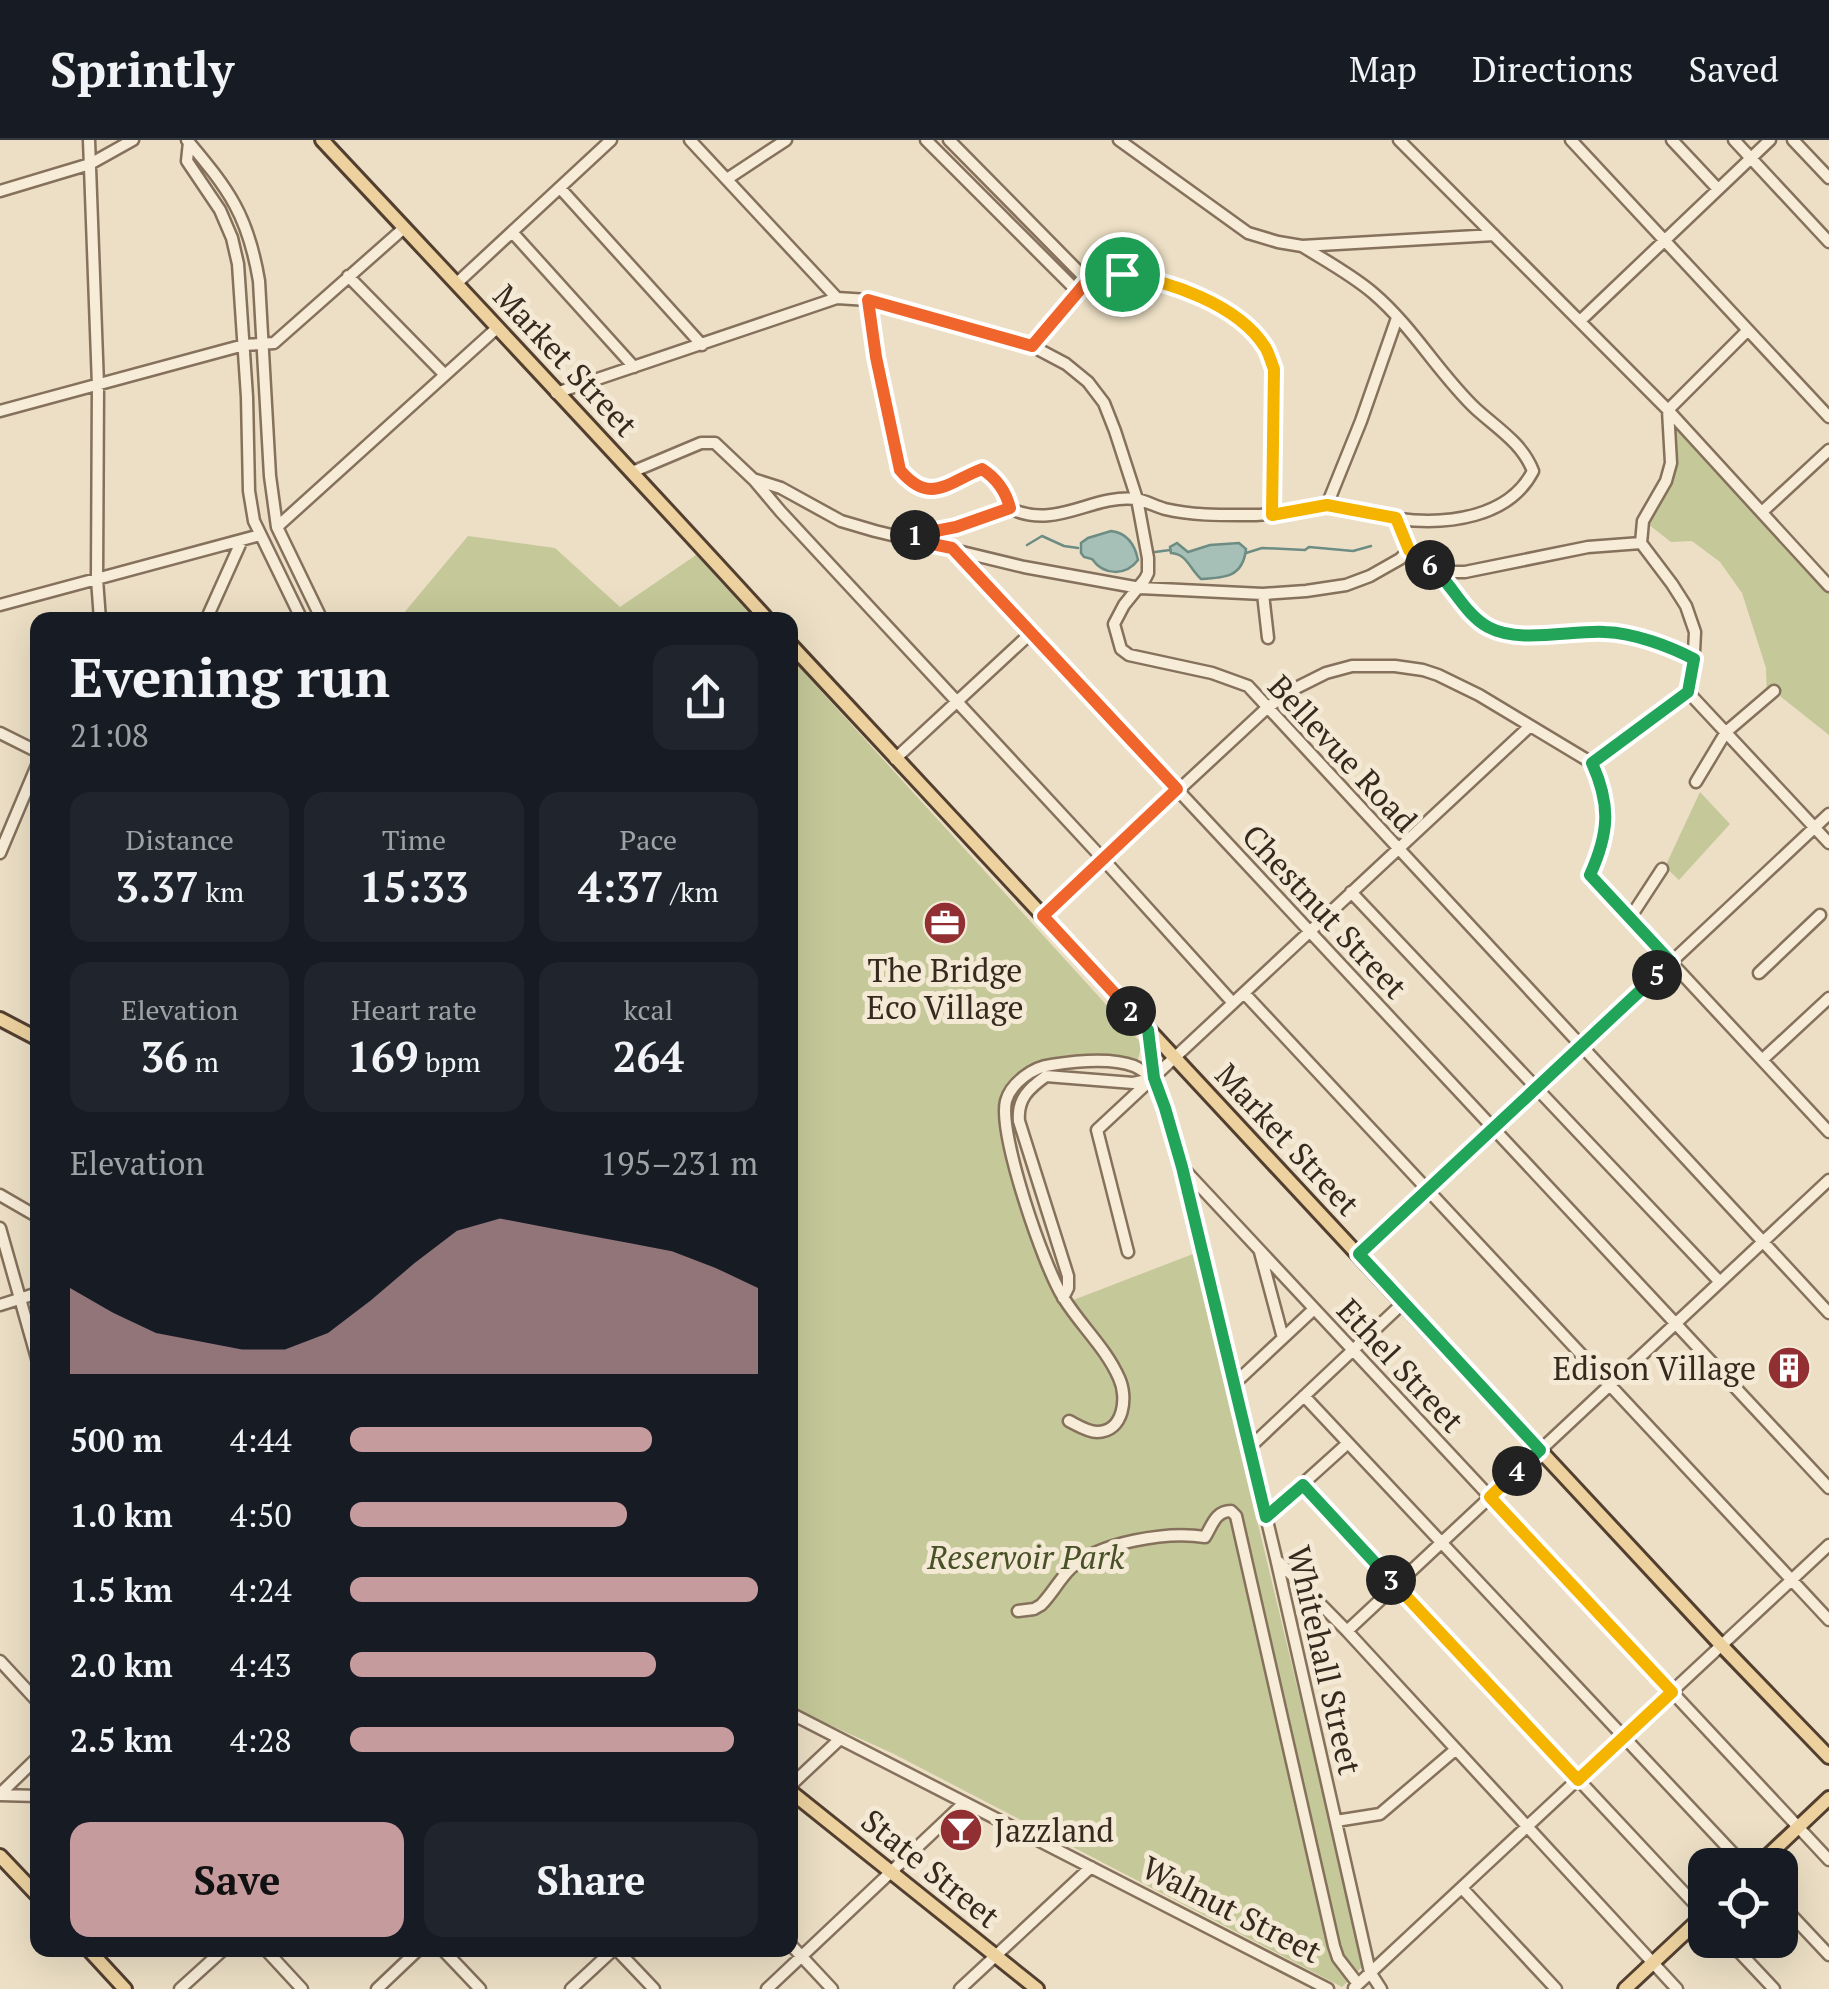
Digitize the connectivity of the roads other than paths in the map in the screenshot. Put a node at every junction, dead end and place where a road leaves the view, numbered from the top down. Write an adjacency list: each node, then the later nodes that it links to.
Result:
1 (89, 140): 18 (street)
2 (133, 140): 18 (street)
3 (322, 140): 24 (main road, Market Street)
4 (611, 140): 21 (street)
5 (690, 140): 20 (street)
6 (786, 140): 20 (street)
7 (926, 140): 33 (street)
8 (948, 140): 31 (street)
9 (1119, 140): 29 (street)
10 (1399, 140): 26 (street)
11 (1571, 140): 27 (street)
12 (1672, 140): 22 (street)
13 (1734, 140): 17 (street)
14 (1770, 140): 17 (street)
15 (1794, 140): 19 (street)
16 (188, 141): 41 (street); 42 (street)
17 (1750, 158): 22 (street); 28 (street)
18 (90, 164): 23 (street); 46 (street)
19 (1829, 178)
20 (727, 179): 34 (street)
21 (560, 188): 25 (street); 40 (street)
22 (1716, 188): 27 (street)
23 (0, 191)
24 (404, 228): 30 (street); 32 (main road, Market Street)
25 (513, 234): 32 (street); 44 (street)
26 (1494, 235): 29 (street); 37 (street)
27 (1664, 241): 37 (street); 39 (street)
28 (1829, 242)
29 (1302, 246): 36 (street)
30 (348, 276): 42 (street); 45 (street)
31 (1088, 280): 33 (street); 58 (street)
32 (457, 283): 38 (main road, Market Street)
33 (1078, 292): 43 (street)
34 (837, 298): 35 (street, Bellevue Road); 40 (street, Bellevue Road)
35 (868, 300): 43 (street, Bellevue Road); 56 (street)
36 (1398, 318): 55 (street); 59 (street)
37 (1580, 321): 48 (street)
38 (497, 328): 45 (street); 47 (main road, Market Street)
39 (1748, 330): 48 (street); 50 (street)
40 (702, 344): 44 (street, Bellevue Road)
41 (244, 345): 42 (street); 46 (street); 61 (street)
42 (263, 345): 60 (street)
43 (1032, 346): 54 (street, Bellevue Road)
44 (634, 367): 47 (street, Bellevue Road)
45 (445, 375): 60 (street)
46 (98, 384): 49 (street); 68 (street)
47 (556, 393): 52 (main road, Market Street)
48 (1668, 410): 57 (street); 64 (street)
49 (0, 411)
50 (1829, 417)
51 (1829, 450): 57 (street)
52 (632, 472): 53 (street); 77 (main road, Market Street)
53 (753, 479): 62 (street); 84 (street)
54 (1137, 500): 56 (street); 58 (street); 70 (street, Bellevue Road)
55 (1327, 505): 58 (street); 59 (street)
56 (1010, 508): 62 (street)
57 (1762, 512): 69 (street)
58 (1272, 515)
59 (1396, 518): 66 (street)
60 (277, 527): 76 (street)
61 (260, 535): 63 (street); 75 (street)
62 (903, 538): 65 (street)
63 (242, 540): 68 (street); 74 (street)
64 (1641, 544): 67 (street); 81 (street)
65 (952, 548): 70 (street); 78 (street, Chestnut Street)
66 (1409, 550): 67 (street); 71 (street)
67 (1438, 572): 81 (street)
68 (96, 580): 72 (street); 73 (street)
69 (1829, 586)
70 (1140, 588): 71 (street); 85 (street, Bellevue Road)
71 (1264, 594): 79 (street)
72 (0, 605)
73 (99, 612)
74 (210, 612)
75 (298, 612)
76 (318, 612)
77 (761, 612)
78 (1031, 633): 84 (street); 94 (street, Chestnut Street)
79 (1268, 638)
80 (798, 653): 90 (main road, Market Street)
81 (1694, 659): 83 (street)
82 (1774, 691): 87 (street)
83 (1688, 692): 87 (street); 91 (street)
84 (955, 702): 90 (street); 100 (street)
85 (1268, 706): 86 (street); 94 (street); 98 (street, Bellevue Road)
86 (1529, 727): 91 (street); 98 (street)
87 (1726, 732): 93 (street); 96 (street)
88 (0, 734): 89 (street)
89 (30, 748)
90 (895, 759): 104 (main road, Market Street)
91 (1592, 763): 105 (street)
92 (30, 782): 99 (street)
93 (1696, 782)
94 (1177, 789): 100 (street); 106 (street, Chestnut Street)
95 (1829, 814): 96 (street)
96 (1815, 828): 97 (street); 107 (street)
97 (1829, 843)
98 (1398, 848): 102 (street); 115 (street, Bellevue Road)
99 (0, 854)
100 (1103, 859): 104 (street); 111 (street)
101 (1662, 868): 105 (street)
102 (1352, 892): 106 (street); 119 (street)
103 (1820, 915): 108 (street)
104 (1043, 916): 113 (main road, Market Street)
105 (1630, 918): 107 (street)
106 (1310, 931): 109 (street); 120 (street, Chestnut Street)
107 (1671, 962): 115 (street); 117 (street)
108 (1759, 974)
109 (1244, 993): 111 (street); 124 (street)
110 (1829, 998): 117 (street)
111 (1233, 1003): 116 (street)
112 (0, 1019): 114 (main road)
113 (1148, 1030): 116 (main road, Market Street); 118 (main road)
114 (30, 1035)
115 (1580, 1047): 119 (street); 128 (street, Bellevue Road)
116 (1174, 1058): 118 (street); 131 (main road, Market Street)
117 (1762, 1060): 121 (street)
118 (1154, 1078): 122 (street, Whitehall Street); 130 (street); 134 (street); 134 (street)
119 (1538, 1087): 120 (street); 132 (street)
120 (1494, 1128): 124 (street); 140 (street, Chestnut Street)
121 (1829, 1132)
122 (1182, 1167): 129 (street, Ethel Street); 144 (street, Whitehall Street)
123 (1829, 1180): 128 (street)
124 (1428, 1190): 131 (street); 145 (street)
125 (0, 1195): 126 (street)
126 (30, 1212)
127 (0, 1228): 135 (street)
128 (1762, 1243): 132 (street); 139 (street, Bellevue Road)
129 (1260, 1251): 138 (street, Ethel Street); 142 (street)
130 (1128, 1252)
131 (1359, 1254): 136 (main road, Market Street)
132 (1719, 1281): 140 (street)
133 (30, 1296): 135 (street)
134 (1063, 1298): 147 (street)
135 (20, 1299): 137 (street); 141 (street)
136 (1403, 1302): 143 (street); 150 (main road, Market Street)
137 (0, 1304)
138 (1314, 1309): 142 (street); 143 (street, Ethel Street)
139 (1829, 1313)
140 (1675, 1323): 145 (street); 152 (street, Chestnut Street)
141 (30, 1334)
142 (1283, 1338): 144 (street)
143 (1353, 1350): 146 (street); 153 (street, Ethel Street)
144 (1234, 1384): 149 (street, Whitehall Street)
145 (1610, 1385): 150 (street); 158 (street)
146 (1304, 1396): 148 (street); 149 (street)
147 (1069, 1422)
148 (1348, 1443): 151 (street); 155 (street)
149 (1249, 1448): 154 (street, Whitehall Street)
150 (1540, 1450): 153 (street); 163 (main road, Market Street)
151 (1303, 1485): 154 (street); 159 (street)
152 (1829, 1488)
153 (1490, 1497): 155 (street); 165 (street, Ethel Street)
154 (1266, 1517): 157 (street, Whitehall Street)
155 (1442, 1542): 159 (street); 168 (street)
156 (1829, 1546): 158 (street)
157 (1276, 1558): 162 (street); 180 (street, Whitehall Street)
158 (1792, 1580): 161 (street); 163 (street)
159 (1396, 1585): 162 (street); 174 (street)
160 (1018, 1610): 208 (street)
161 (1829, 1620)
162 (1347, 1632): 170 (street)
163 (1722, 1646): 165 (street); 171 (main road, Market Street)
164 (0, 1662): 166 (street)
165 (1672, 1692): 168 (street); 181 (street, Ethel Street)
166 (30, 1694)
167 (798, 1717): 169 (street, Walnut Street)
168 (1624, 1737): 174 (street); 183 (street)
169 (840, 1739): 173 (street); 179 (street, Walnut Street)
170 (1456, 1750): 180 (street); 182 (street)
171 (1829, 1757)
172 (30, 1765): 175 (street)
173 (798, 1780)
174 (1578, 1780): 182 (street); 191 (street)
175 (0, 1795): 177 (street)
176 (798, 1795): 188 (main road, State Street)
177 (30, 1796)
178 (1829, 1798): 181 (main road)
179 (964, 1803): 187 (street, Walnut Street); 188 (street)
180 (1336, 1822): 207 (street, Whitehall Street)
181 (1798, 1827): 184 (main road); 186 (street, Ethel Street)
182 (1527, 1828): 190 (street); 206 (street)
183 (1728, 1848)
184 (1776, 1848)
185 (0, 1856): 189 (main road)
186 (1829, 1860)
187 (1091, 1867): 197 (street); 220 (street, Walnut Street)
188 (891, 1872): 196 (street); 197 (main road, State Street)
189 (30, 1888)
190 (1462, 1888): 207 (street); 222 (street)
191 (1688, 1897)
192 (1798, 1922): 195 (street)
193 (1688, 1931): 206 (main road)
194 (798, 1952): 196 (street)
195 (1829, 1955)
196 (802, 1956): 216 (street); 217 (street)
197 (996, 1956): 218 (street); 219 (main road, State Street)
198 (95, 1957): 209 (main road)
199 (214, 1957): 210 (street)
200 (272, 1957): 211 (street)
201 (411, 1957): 212 (street)
202 (450, 1957): 213 (street)
203 (607, 1957): 214 (street)
204 (622, 1957): 215 (street)
205 (1745, 1958): 225 (street)
206 (1653, 1963): 223 (main road); 224 (street)
207 (1370, 1972): 208 (street); 221 (street, Whitehall Street)
208 (1356, 1987)
209 (125, 1989)
210 (180, 1989)
211 (302, 1989)
212 (377, 1989)
213 (480, 1989)
214 (571, 1989)
215 (654, 1989)
216 (766, 1989)
217 (832, 1989)
218 (960, 1989)
219 (1037, 1989)
220 (1328, 1989)
221 (1381, 1989)
222 (1556, 1989)
223 (1625, 1989)
224 (1677, 1989)
225 (1774, 1989)

